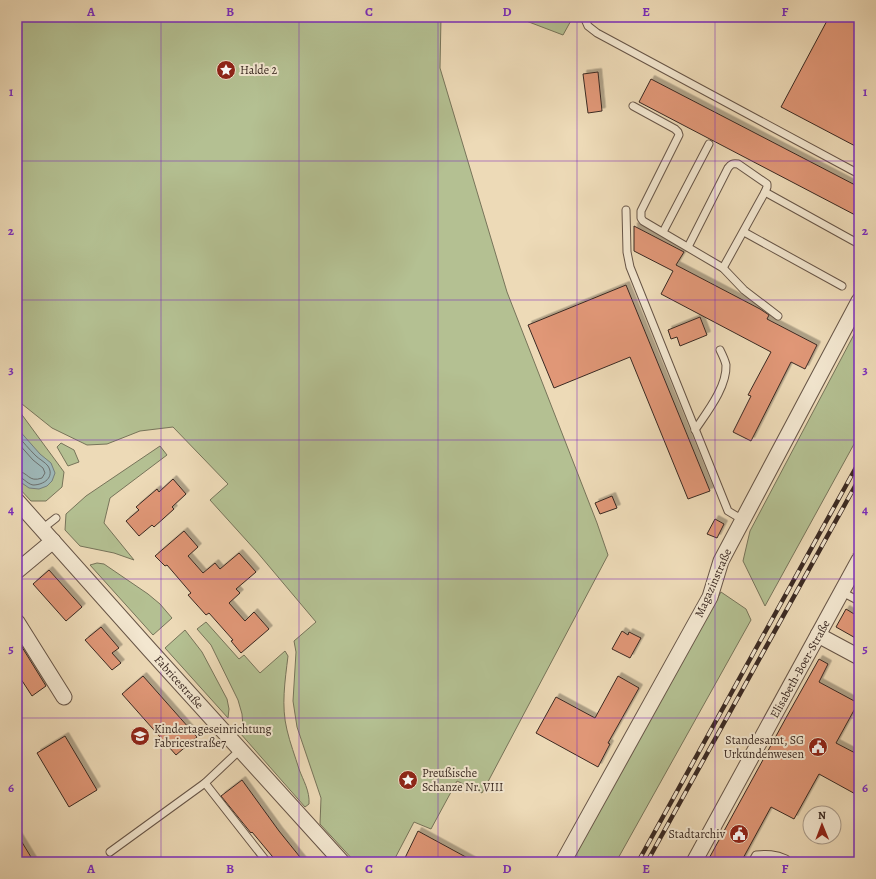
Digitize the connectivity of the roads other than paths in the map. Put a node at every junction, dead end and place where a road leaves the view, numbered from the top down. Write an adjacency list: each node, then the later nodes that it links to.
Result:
1 (584, 17): 4 (lane)
2 (633, 106): 7 (lane)
3 (709, 144): 7 (lane)
4 (859, 174)
5 (766, 192): 8 (lane); 9 (lane); 10 (lane)
6 (626, 210): 16 (lane)
7 (663, 232): 10 (lane)
8 (744, 232): 11 (lane); 12 (lane)
9 (859, 244)
10 (688, 247): 11 (lane)
11 (723, 268): 14 (lane)
12 (842, 286)
13 (859, 301): 19 (street, Magazinstraße)
14 (778, 316)
15 (720, 350): 16 (lane)
16 (695, 430): 19 (lane)
17 (17, 501): 20 (street, Fabricestraße)
18 (56, 518): 20 (lane)
19 (743, 520): 36 (street, Magazinstraße)
20 (42, 529): 21 (street, Fabricestraße)
21 (53, 541): 23 (street); 30 (street, Fabricestraße)
22 (859, 560): 24 (street, Elisabeth-Boer-Straße)
23 (17, 571)
24 (842, 592): 25 (lane); 27 (street, Elisabeth-Boer-Straße)
25 (859, 601)
26 (17, 622): 29 (street)
27 (818, 635): 28 (street); 37 (street, Elisabeth-Boer-Straße)
28 (859, 657)
29 (64, 697)
30 (241, 749): 31 (lane); 35 (street, Fabricestraße)
31 (205, 783): 32 (lane); 34 (lane)
32 (110, 852)
33 (786, 859): 38 (lane)
34 (267, 862)
35 (342, 862)
36 (563, 862)
37 (694, 862)
38 (752, 862)

